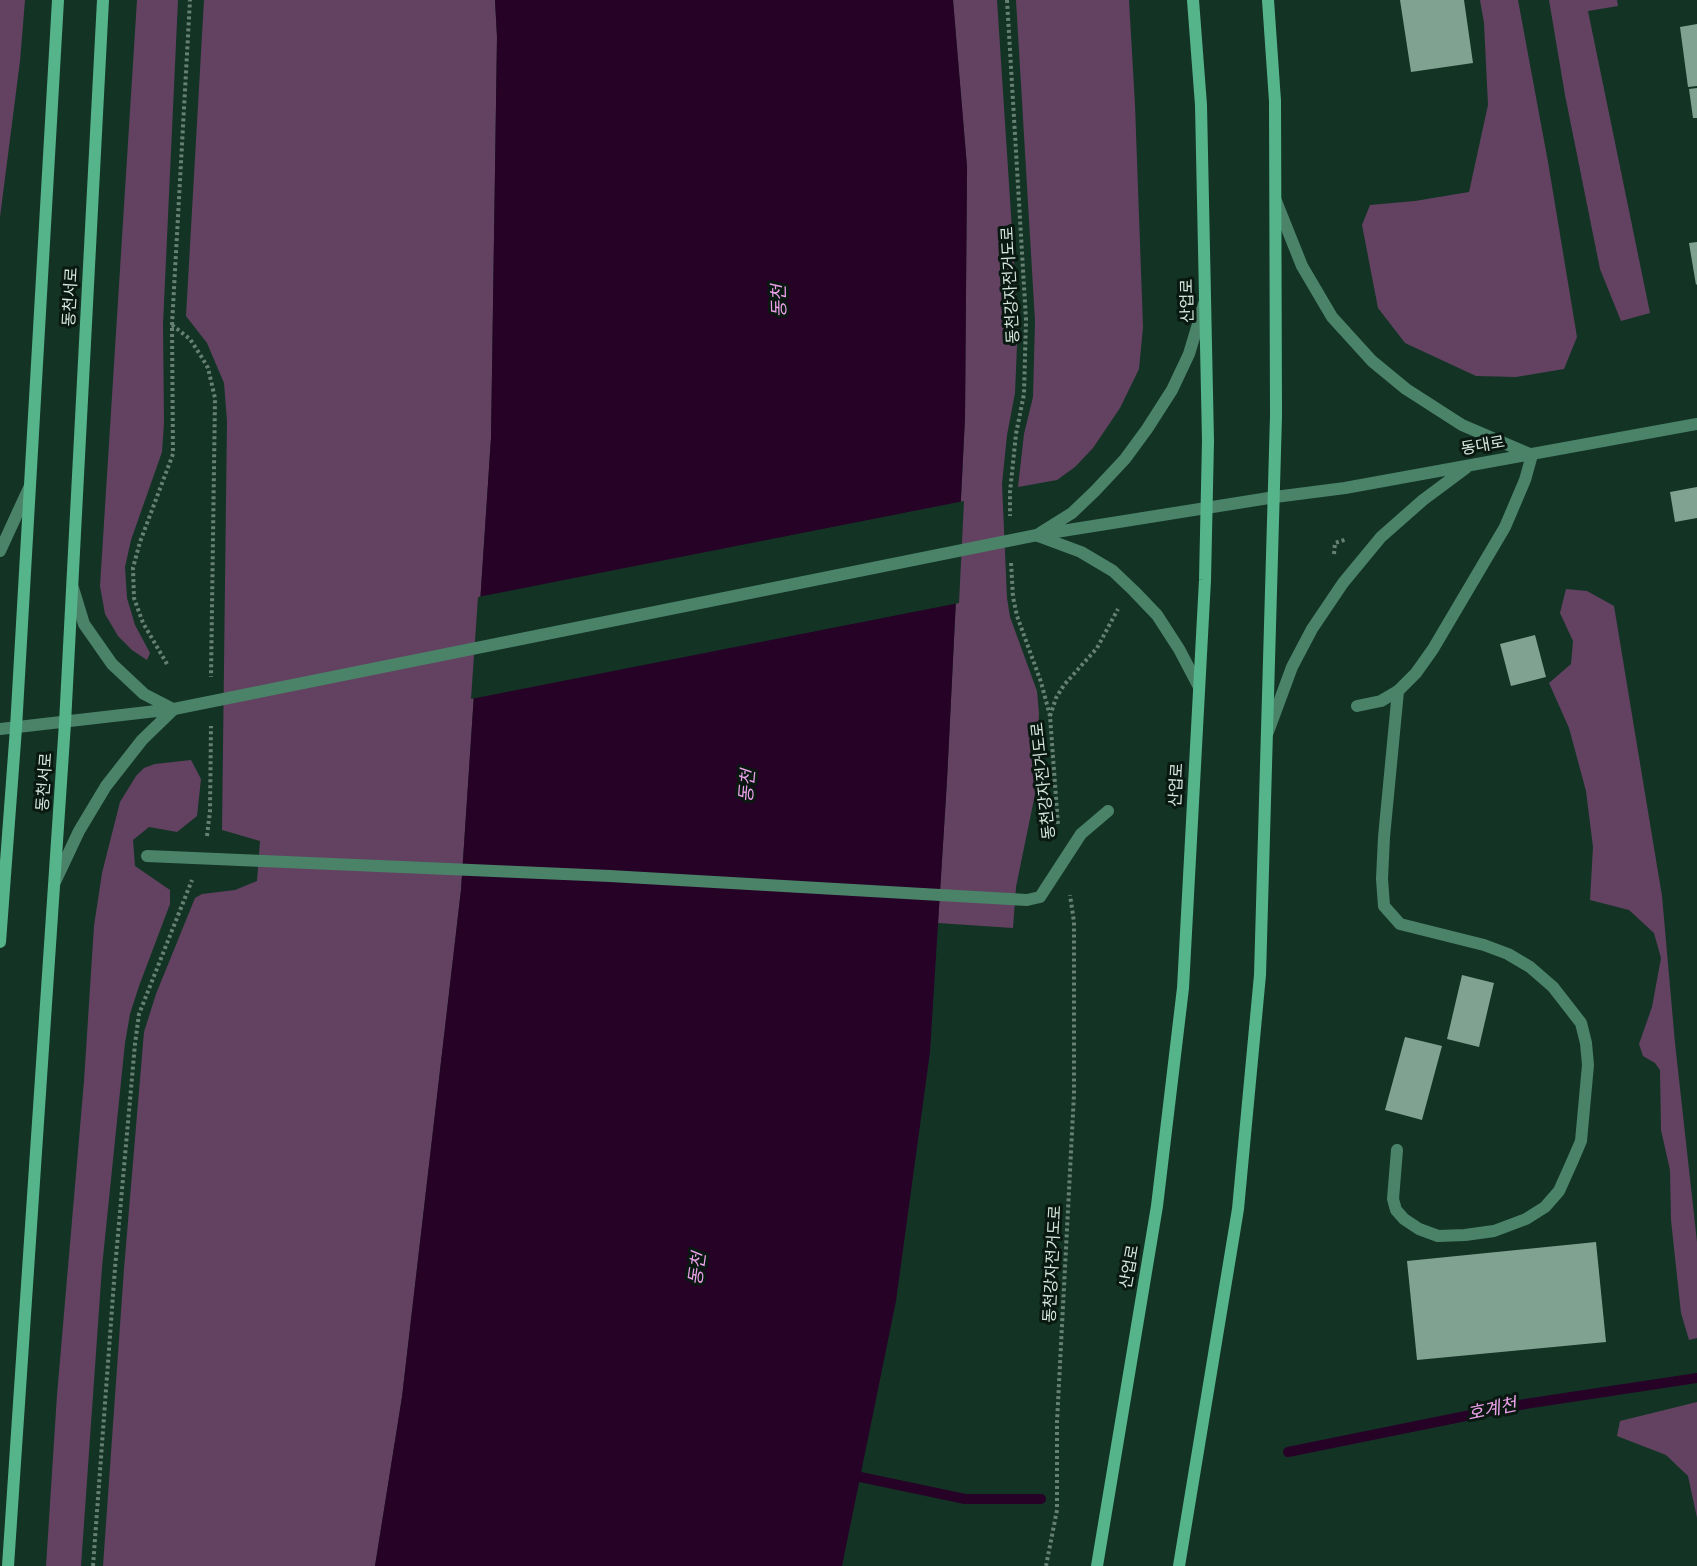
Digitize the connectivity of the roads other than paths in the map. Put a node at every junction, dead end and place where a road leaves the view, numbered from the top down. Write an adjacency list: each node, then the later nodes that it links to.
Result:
1 (58, 0): 10 (main road, 동천서로)
2 (103, 0): 15 (main road, 동천서로)
3 (1193, 0): 6 (main road, 산업로)
4 (1268, 0): 5 (main road)
5 (1275, 199): 8 (street); 11 (main road)
6 (1205, 302): 12 (main road, 산업로); 13 (street)
7 (1697, 424): 8 (street, 동대로)
8 (1532, 454): 9 (street, 동대로); 17 (street)
9 (1468, 466): 11 (street, 동대로); 23 (street)
10 (30, 486): 14 (street); 21 (main road, 동천서로)
11 (1275, 497): 12 (street, 동대로); 23 (main road)
12 (1208, 508): 13 (street, 동대로); 16 (main road, 산업로)
13 (1037, 536): 16 (street); 19 (street, 동대로, bridge)
14 (0, 551)
15 (72, 585): 19 (street); 20 (main road, 동천서로)
16 (1199, 687): 30 (main road, 산업로)
17 (1398, 691): 18 (street); 28 (street)
18 (1357, 706)
19 (174, 709): 20 (street, 동대로); 26 (street)
20 (65, 723): 21 (street, 동대로); 26 (main road, 동천서로)
21 (16, 728): 22 (street, 동대로); 27 (main road, 동천서로)
22 (0, 729)
23 (1268, 733): 31 (main road)
24 (1108, 811): 25 (street)
25 (147, 856)
26 (54, 883): 29 (main road, 동천서로)
27 (0, 942)
28 (1397, 1150)
29 (8, 1566)
30 (1097, 1566)
31 (1179, 1566)

